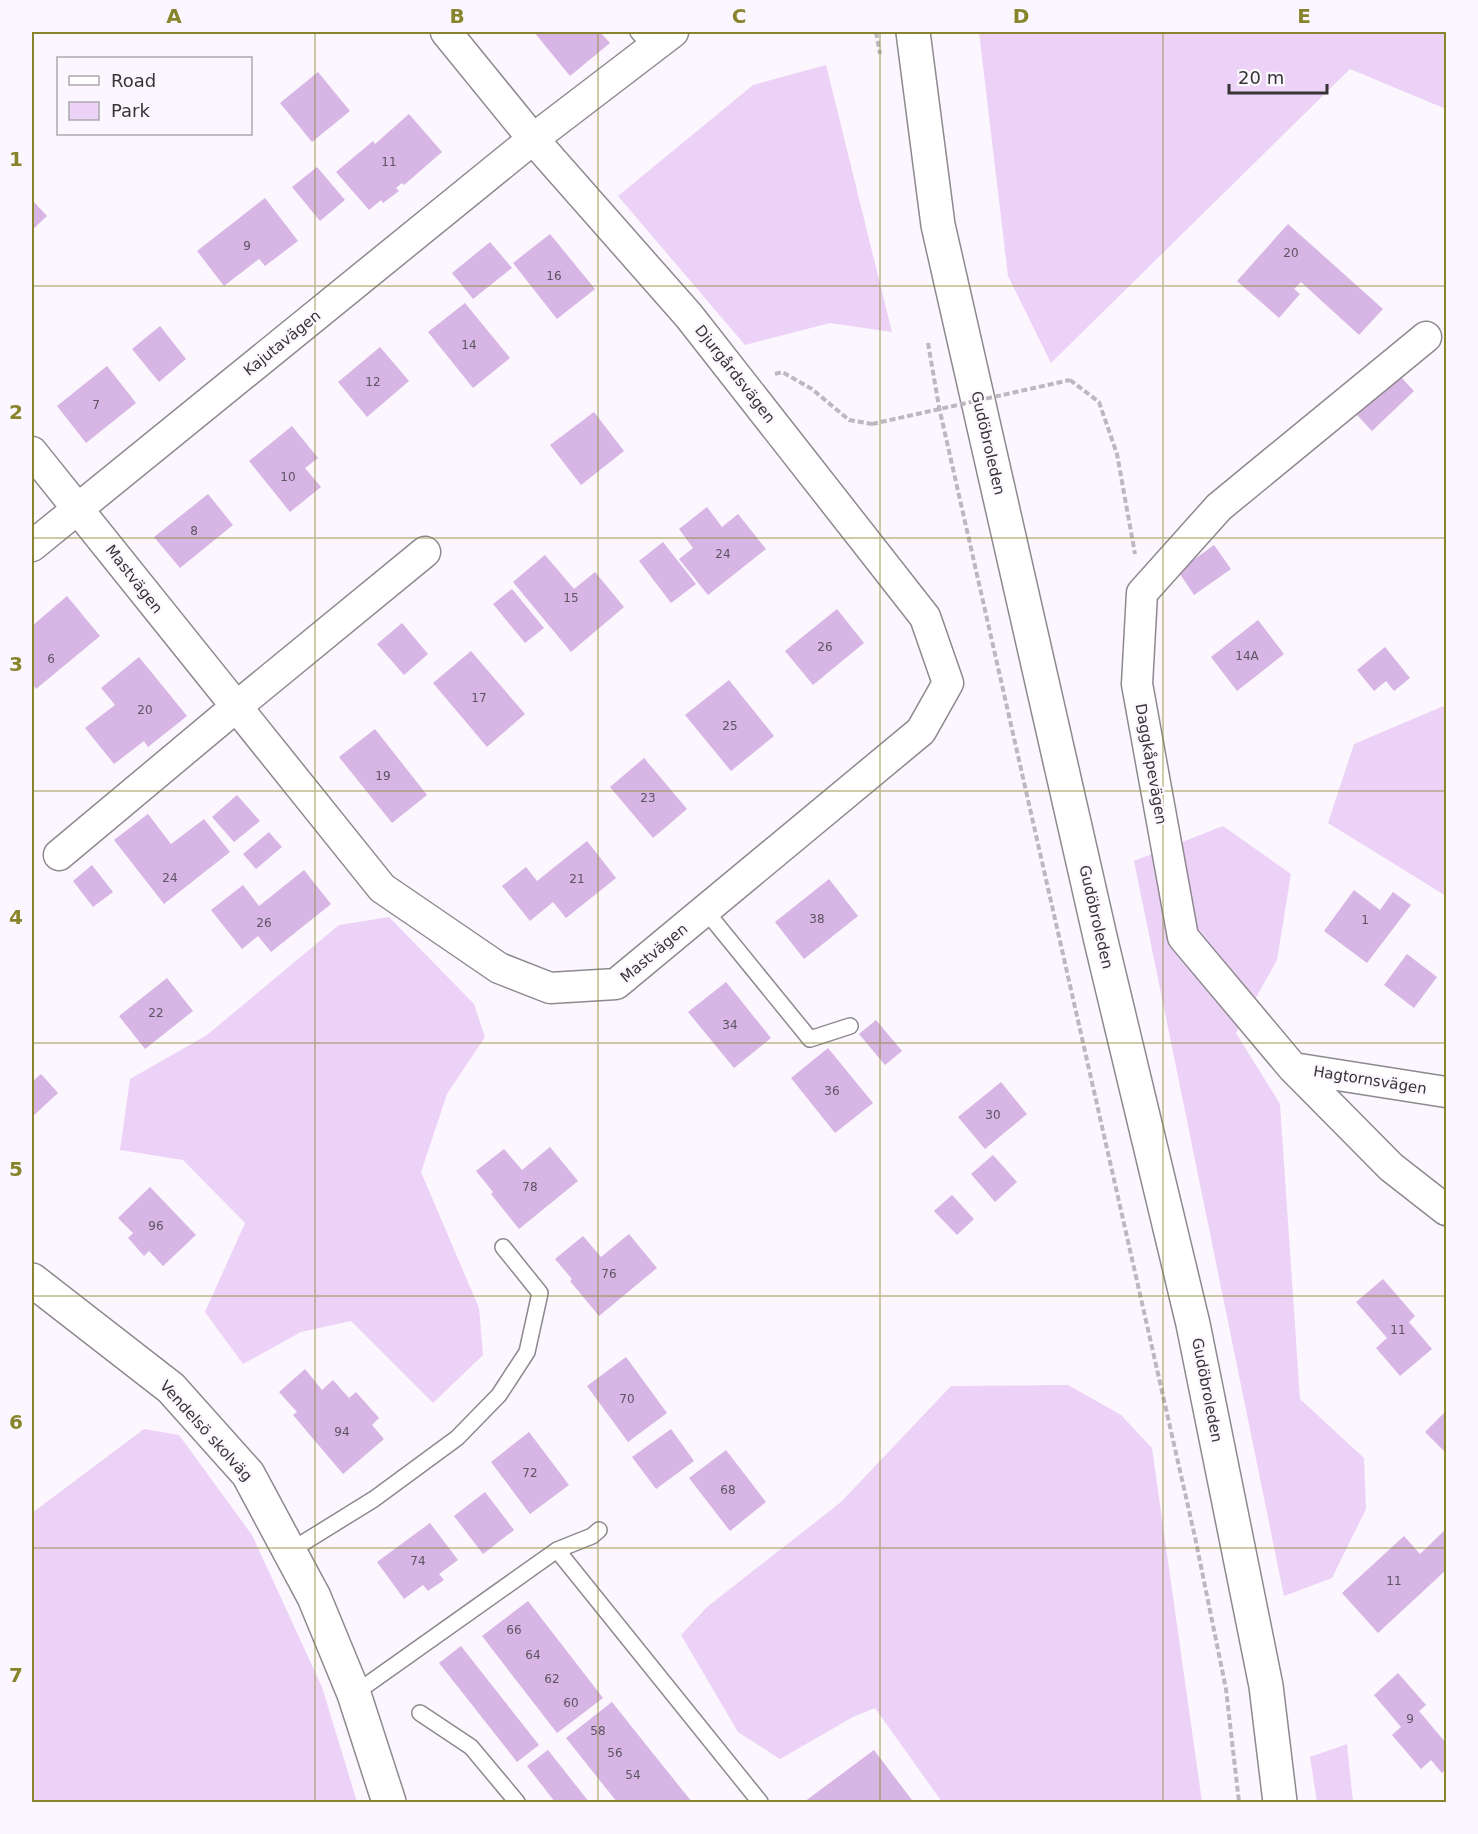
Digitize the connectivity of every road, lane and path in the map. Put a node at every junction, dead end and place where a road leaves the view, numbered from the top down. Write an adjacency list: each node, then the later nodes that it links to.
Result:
1 (446, 32): 6 (street, Djurgårdsvägen)
2 (876, 32): 5 (path)
3 (913, 32): 34 (main road, Gudöbroleden)
4 (655, 37): 6 (street)
5 (880, 55)
6 (533, 140): 9 (street, Djurgårdsvägen); 11 (street, Kajutavägen)
7 (927, 337): 33 (path)
8 (1426, 337): 14 (street)
9 (743, 384): 14 (path, bridge); 15 (street, Djurgårdsvägen)
10 (32, 452): 11 (street, Mastvägen)
11 (78, 508): 12 (street, Kajutavägen); 16 (street, Mastvägen)
12 (32, 546)
13 (426, 552): 16 (street)
14 (1142, 593): 20 (street, Daggkåpevägen)
15 (926, 617): 18 (street, Mastvägen)
16 (236, 707): 17 (street); 18 (street, Mastvägen)
17 (59, 855)
18 (705, 910): 19 (lane)
19 (850, 1026)
20 (1293, 1068): 21 (street, Hagtornsvägen); 22 (street, Daggkåpevägen)
21 (1446, 1092)
22 (1446, 1210)
23 (503, 1247): 27 (lane)
24 (32, 1280): 27 (main road, Vendelsö skolväg)
25 (599, 1530): 26 (lane)
26 (557, 1550): 28 (lane); 32 (lane)
27 (290, 1551): 28 (main road, Vendelsö skolväg)
28 (354, 1694): 30 (main road, Vendelsö skolväg)
29 (420, 1713): 31 (lane)
30 (388, 1803)
31 (517, 1803)
32 (760, 1803)
33 (1239, 1803)
34 (1280, 1803)

